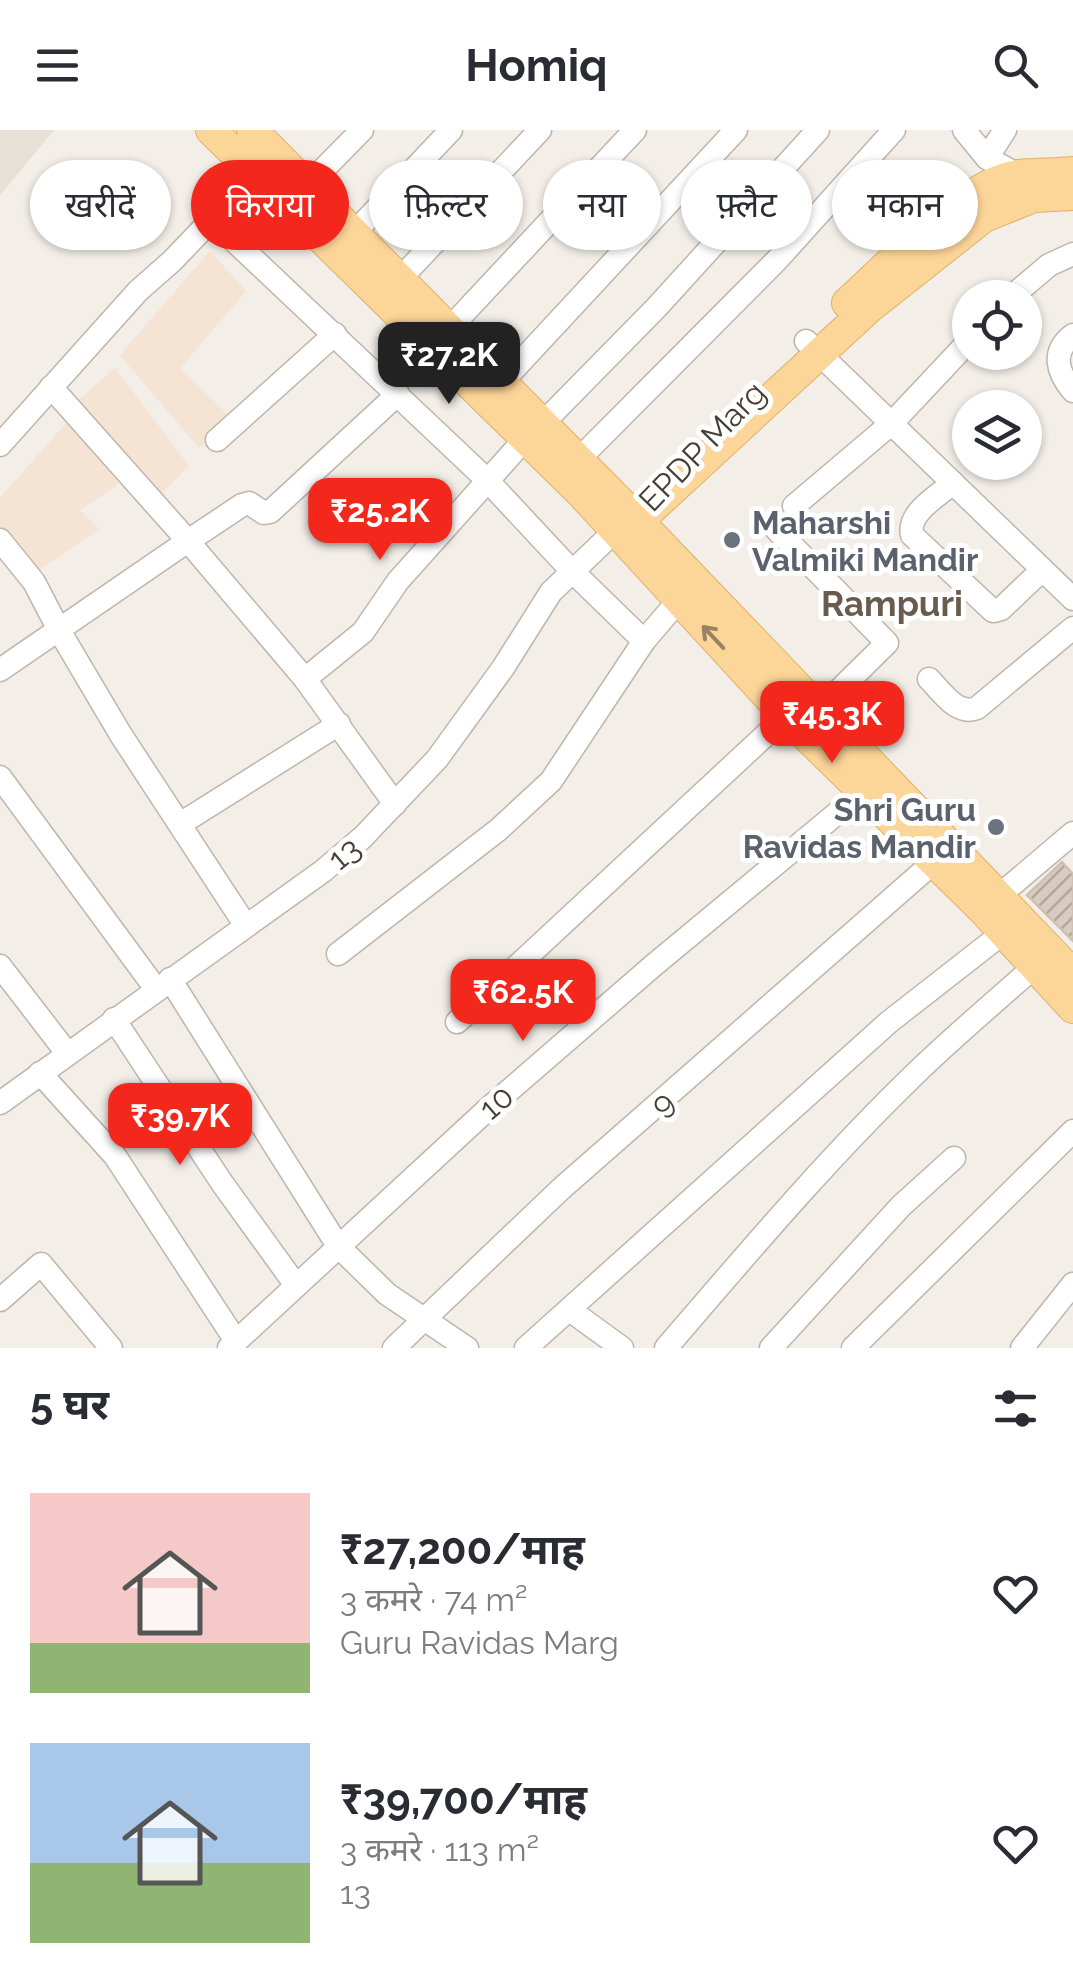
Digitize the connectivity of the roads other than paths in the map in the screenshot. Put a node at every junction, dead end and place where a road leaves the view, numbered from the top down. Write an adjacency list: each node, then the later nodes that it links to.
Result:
1 (210, 130): 11 (main road)
2 (362, 130): 13 (street)
3 (451, 130): 18 (street)
4 (540, 130): 22 (street)
5 (634, 130): 24 (street)
6 (736, 130): 29 (street)
7 (818, 130): 34 (street)
8 (894, 130): 37 (street)
9 (964, 130): 12 (street)
10 (1006, 130): 12 (street)
11 (264, 146): 34 (main road)
12 (987, 158): 15 (street)
13 (333, 160)
14 (1073, 172): 15 (main road, EPDP Marg)
15 (1026, 186): 16 (main road, EPDP Marg); 27 (main road, EPDP Marg)
16 (1073, 195)
17 (349, 228): 18 (main road)
18 (354, 233): 22 (main road)
19 (191, 241): 31 (street)
20 (245, 250): 25 (street)
21 (1073, 254): 23 (street)
22 (399, 280): 24 (main road)
23 (1031, 280)
24 (448, 330): 29 (main road)
25 (336, 334): 32 (street); 35 (street)
26 (1073, 335): 30 (street)
27 (812, 347): 33 (street); 42 (main road, EPDP Marg)
28 (952, 359): 33 (street)
29 (502, 382): 34 (main road)
30 (1073, 391)
31 (56, 392): 36 (street); 38 (street); 45 (street)
32 (398, 394): 39 (street); 45 (street)
33 (892, 423): 40 (street); 41 (street)
34 (534, 431): 37 (main road); 39 (street); 42 (main road)
35 (218, 440)
36 (0, 445)
37 (578, 460): 42 (main road)
38 (0, 464)
39 (486, 480): 46 (street); 53 (street)
40 (953, 483): 47 (street); 47 (street)
41 (794, 506)
42 (625, 523): 46 (street, 13); 48 (main road); 55 (main road)
43 (778, 530): 55 (street)
44 (0, 540): 50 (street)
45 (188, 541): 50 (street); 53 (street)
46 (570, 570): 51 (street); 60 (street, 13)
47 (1062, 582)
48 (679, 600): 51 (street); 56 (main road, one-way to 48)
49 (1073, 628): 54 (street)
50 (60, 632): 52 (street); 61 (street)
51 (644, 641): 67 (street)
52 (0, 670)
53 (305, 679): 57 (street)
54 (928, 679)
55 (820, 709): 64 (main road)
56 (786, 716): 59 (main road); 74 (street)
57 (339, 724): 60 (street); 61 (street)
58 (0, 777): 71 (street)
59 (865, 790): 63 (main road); 80 (street, 10)
60 (395, 804): 65 (street, 13)
61 (180, 824): 65 (street)
62 (1073, 833): 64 (street)
63 (934, 862): 64 (main road); 85 (street, 9)
64 (990, 903): 66 (main road); 70 (main road)
65 (246, 926): 71 (street, 13)
66 (1003, 933): 69 (main road); 84 (street)
67 (338, 954)
68 (0, 966): 75 (street)
69 (1035, 966): 72 (main road); 92 (street)
70 (1073, 974)
71 (163, 984): 73 (street, 13); 80 (street)
72 (1073, 1008)
73 (114, 1019): 75 (street, 13); 81 (street)
74 (457, 1022)
75 (67, 1053): 76 (street, 13)
76 (40, 1072): 77 (street, 13); 86 (street)
77 (0, 1103)
78 (1073, 1131): 94 (street)
79 (954, 1158): 93 (street)
80 (338, 1246): 81 (street, 10); 85 (street)
81 (295, 1284): 86 (street, 10)
82 (1073, 1284): 95 (street)
83 (0, 1300): 87 (street)
84 (572, 1310): 90 (street); 91 (street)
85 (423, 1320): 88 (street, 9); 89 (street)
86 (232, 1344)
87 (110, 1348)
88 (394, 1348)
89 (467, 1348)
90 (526, 1348)
91 (622, 1348)
92 (666, 1348)
93 (771, 1348)
94 (852, 1348)
95 (1022, 1348)

